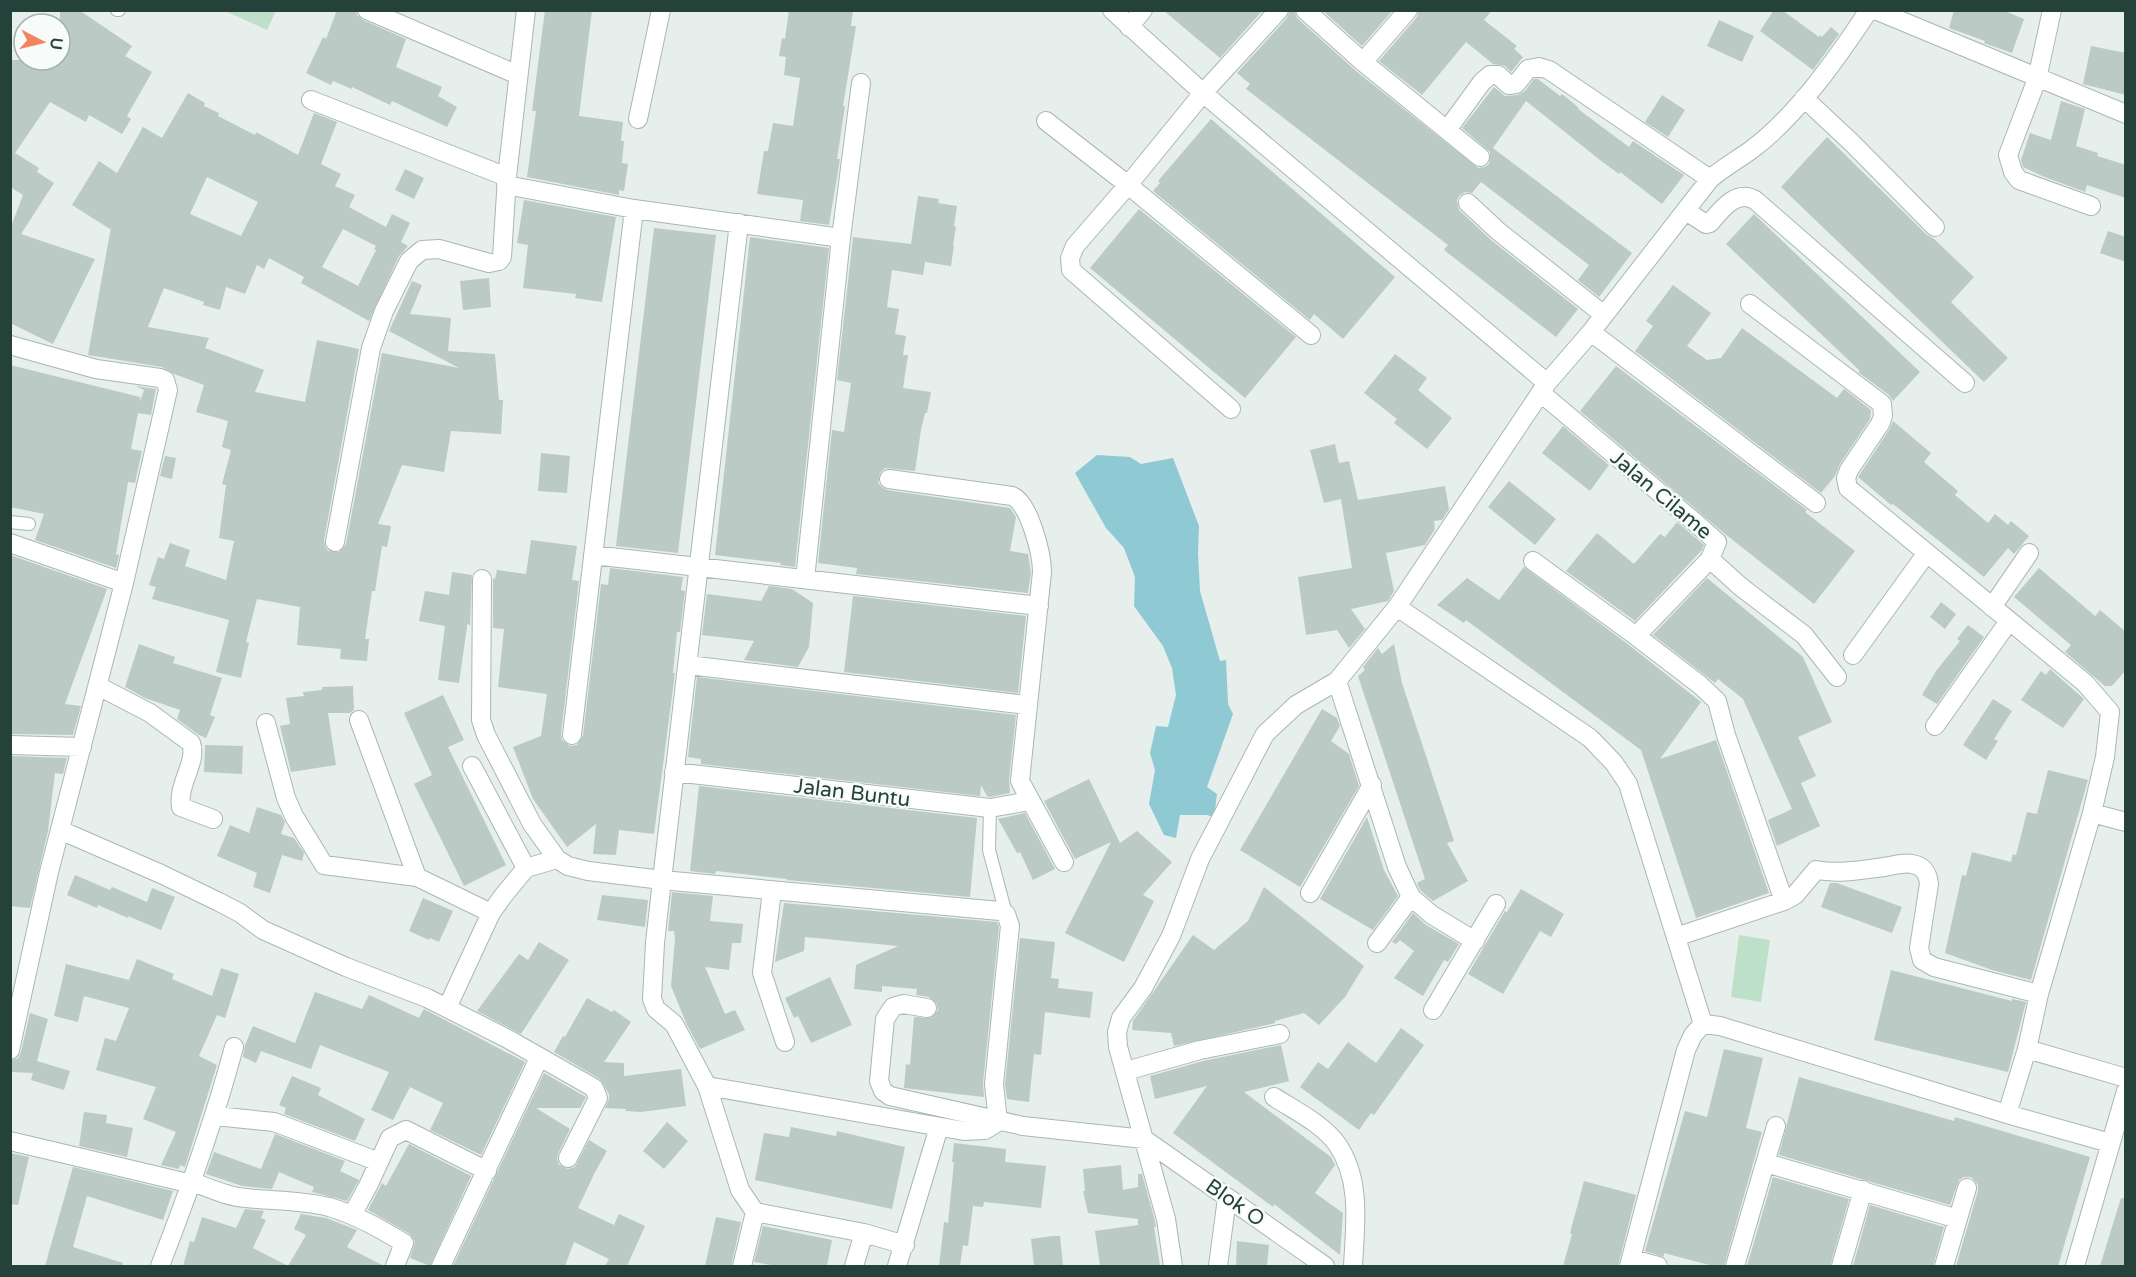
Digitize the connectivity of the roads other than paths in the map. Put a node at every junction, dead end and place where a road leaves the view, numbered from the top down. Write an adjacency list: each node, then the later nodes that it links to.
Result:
1 (366, 10): 14 (street)
2 (526, 10): 14 (street)
3 (661, 10): 21 (street)
4 (1112, 10): 12 (street)
5 (1143, 10): 12 (street)
6 (1279, 10): 17 (street)
7 (1305, 10): 13 (street)
8 (1408, 10): 13 (street)
9 (1869, 10): 18 (street)
10 (1875, 10): 15 (street)
11 (2052, 10): 15 (street)
12 (1129, 27): 17 (street)
13 (1363, 62): 23 (street)
14 (519, 75): 26 (street)
15 (2037, 79): 20 (street); 29 (street)
16 (861, 83): 34 (street)
17 (1203, 93): 27 (street); 41 (street)
18 (1804, 98): 25 (street); 33 (street)
19 (311, 100): 26 (street)
20 (2126, 114)
21 (638, 119)
22 (1046, 121): 27 (street)
23 (1447, 130): 24 (street); 25 (street)
24 (1480, 157)
25 (1710, 179): 31 (street)
26 (507, 181): 30 (street); 47 (street)
27 (1128, 185): 38 (street); 42 (street)
28 (1468, 203): 36 (street)
29 (2091, 206)
30 (634, 209): 32 (street); 51 (street)
31 (1686, 211): 36 (street); 40 (street)
32 (739, 224): 34 (street); 54 (street)
33 (1935, 227)
34 (840, 238): 56 (street)
35 (1750, 304): 50 (street)
36 (1604, 315): 37 (street)
37 (1592, 332): 41 (street); 44 (street)
38 (1311, 334)
39 (10, 345): 57 (street)
40 (1965, 383)
41 (1544, 388): 52 (street, Jalan Cilame); 59 (street)
42 (1232, 409)
43 (889, 479): 58 (street)
44 (1816, 503)
45 (10, 522): 46 (lane)
46 (29, 524)
47 (335, 542)
48 (10, 543): 57 (street)
49 (2030, 553): 60 (street)
50 (1926, 554): 60 (street); 63 (street)
51 (593, 555): 54 (street); 73 (street)
52 (1710, 559): 62 (street); 65 (street, Jalan Cilame)
53 (1533, 561): 62 (street)
54 (699, 567): 56 (street); 64 (street)
55 (482, 579): 85 (street)
56 (806, 579): 58 (street)
57 (124, 583): 67 (street)
58 (1039, 606): 68 (street)
59 (1397, 607): 66 (street); 97 (street)
60 (1992, 607): 61 (street)
61 (2009, 621): 69 (street); 72 (street)
62 (1636, 636): 93 (street)
63 (1853, 655)
64 (688, 665): 68 (street); 77 (street)
65 (1837, 677)
66 (1337, 681): 78 (street); 111 (street)
67 (98, 686): 75 (street); 82 (street)
68 (1027, 705): 79 (street)
69 (2118, 712): 81 (street)
70 (359, 720): 88 (street)
71 (266, 723): 88 (street)
72 (1935, 726)
73 (572, 735)
74 (10, 745): 75 (street)
75 (82, 747): 84 (street)
76 (472, 766): 87 (street)
77 (674, 772): 80 (street, Jalan Buntu); 89 (street)
78 (1372, 785): 91 (street); 92 (street)
79 (1030, 801): 80 (street, Jalan Buntu); 86 (street)
80 (990, 808): 96 (lane)
81 (2092, 813): 83 (street); 100 (street)
82 (213, 819)
83 (2126, 822)
84 (60, 830): 101 (street); 109 (street)
85 (557, 859): 87 (street); 89 (street)
86 (1064, 862)
87 (526, 868): 95 (street)
88 (417, 877): 95 (street)
89 (662, 880): 90 (street); 113 (street)
90 (772, 891): 96 (street); 106 (street)
91 (1310, 892)
92 (1411, 897): 98 (street); 99 (street)
93 (1784, 901): 97 (street); 100 (street)
94 (1496, 904): 98 (street)
95 (491, 913): 101 (street)
96 (1006, 914): 118 (street)
97 (1676, 937): 104 (street)
98 (1475, 941): 103 (street)
99 (1377, 943)
100 (2039, 994): 108 (street)
101 (447, 1008): 110 (street)
102 (927, 1008): 118 (street)
103 (1433, 1010)
104 (1703, 1024): 116 (street); 137 (street)
105 (1280, 1034): 111 (street)
106 (785, 1042)
107 (234, 1047): 117 (street)
108 (2027, 1049): 112 (street); 116 (street)
109 (10, 1050)
110 (539, 1058): 124 (street); 127 (street)
111 (1126, 1071): 121 (street)
112 (2126, 1078)
113 (707, 1086): 120 (street); 132 (street)
114 (2126, 1091): 123 (street)
115 (1274, 1097): 147 (street)
116 (2007, 1114): 123 (street)
117 (215, 1116): 125 (street); 128 (street)
118 (998, 1122): 120 (street); 121 (street)
119 (1776, 1126): 126 (street)
120 (939, 1127): 136 (street)
121 (1144, 1139): 131 (street, Blok O); 145 (street)
122 (10, 1141): 128 (street)
123 (2110, 1143): 152 (street)
124 (568, 1158)
125 (379, 1162): 127 (street); 133 (street)
126 (1766, 1163): 130 (street); 149 (street)
127 (486, 1172): 141 (street)
128 (192, 1183): 133 (street); 139 (street)
129 (1967, 1188): 134 (street)
130 (1863, 1190): 134 (street); 150 (street)
131 (1227, 1198): 138 (street, Blok O); 146 (street)
132 (754, 1212): 135 (street); 142 (street)
133 (352, 1215): 140 (street)
134 (1958, 1219): 151 (street)
135 (864, 1233): 136 (street); 143 (street)
136 (904, 1245): 144 (street)
137 (1631, 1263): 148 (street)
138 (1319, 1264)
139 (160, 1266)
140 (395, 1266)
141 (441, 1266)
142 (742, 1266)
143 (854, 1266)
144 (897, 1266)
145 (1173, 1266)
146 (1218, 1266)
147 (1353, 1266)
148 (1658, 1266)
149 (1735, 1266)
150 (1841, 1266)
151 (1944, 1266)
152 (2074, 1266)

